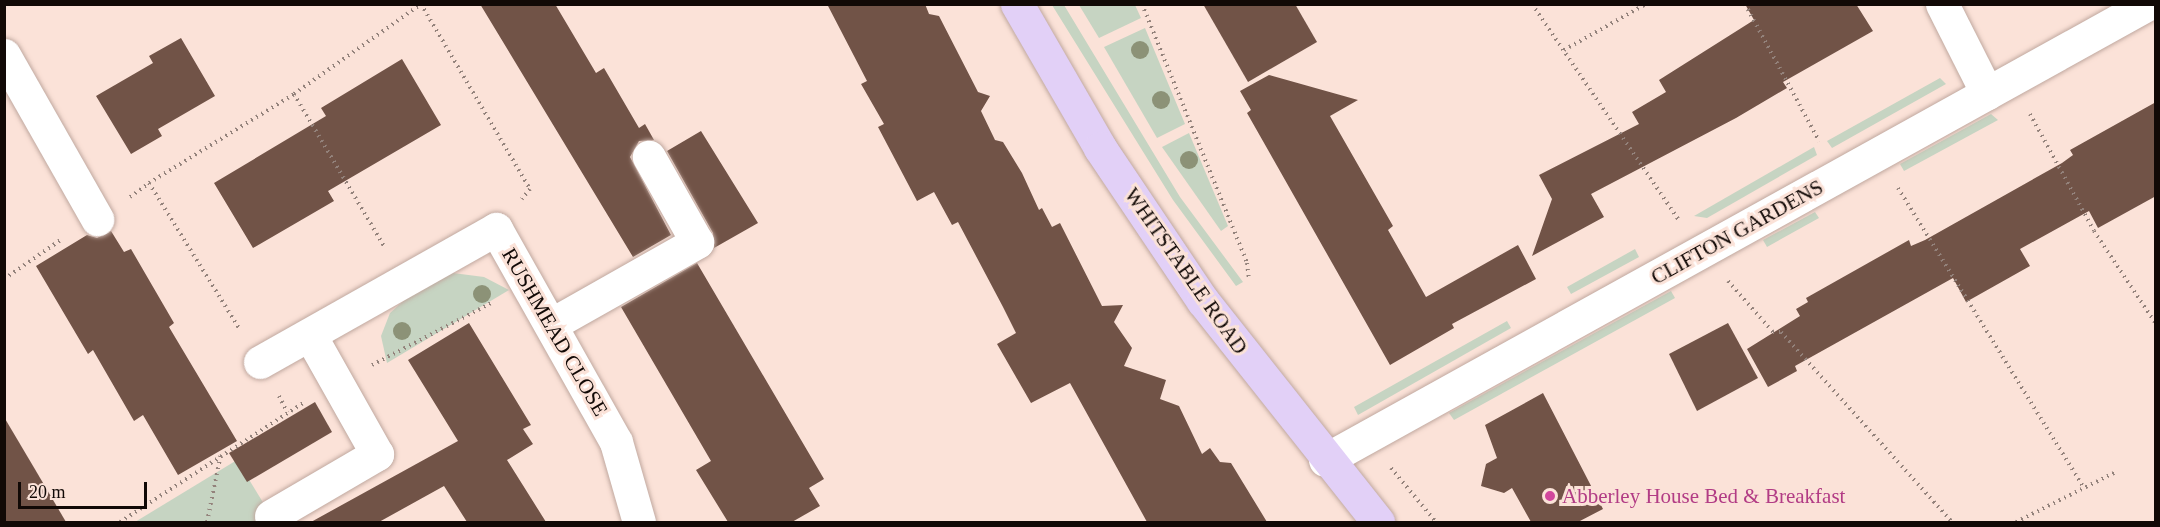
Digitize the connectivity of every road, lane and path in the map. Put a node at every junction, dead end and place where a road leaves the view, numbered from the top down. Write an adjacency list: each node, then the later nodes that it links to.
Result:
1 (421, 4): 12 (path); 18 (path)
2 (1017, 4): 30 (main road, WHITSTABLE ROAD)
3 (1142, 4): 21 (path)
4 (1532, 4): 9 (path)
5 (1646, 4): 9 (path)
6 (1744, 4): 15 (path)
7 (1942, 4): 11 (street)
8 (2148, 4): 11 (street, CLIFTON GARDENS)
9 (1564, 50): 19 (path)
10 (4, 55): 17 (street)
11 (2000, 86): 13 (street, CLIFTON GARDENS); 24 (path)
12 (294, 94): 16 (path); 22 (path)
13 (1887, 150): 15 (street, CLIFTON GARDENS); 32 (path)
14 (649, 157): 23 (street)
15 (1838, 176): 19 (street, CLIFTON GARDENS)
16 (149, 183): 17 (path); 26 (path)
17 (97, 219): 20 (path)
18 (496, 229): 22 (street, RUSHMEAD CLOSE); 23 (street, RUSHMEAD CLOSE)
19 (1701, 251): 28 (street, CLIFTON GARDENS); 38 (path)
20 (4, 279)
21 (1249, 280)
22 (404, 281): 25 (street, RUSHMEAD CLOSE)
23 (552, 324): 35 (street, RUSHMEAD CLOSE)
24 (2156, 324)
25 (310, 335): 26 (street, RUSHMEAD CLOSE); 33 (street)
26 (260, 362): 27 (path)
27 (287, 412)
28 (1366, 438): 30 (street, CLIFTON GARDENS); 37 (path)
29 (221, 453): 34 (path)
30 (1325, 460): 36 (main road, WHITSTABLE ROAD)
31 (2114, 473): 32 (path)
32 (2084, 488): 39 (path)
33 (271, 516)
34 (207, 522)
35 (639, 522)
36 (1378, 522)
37 (1436, 522)
38 (1952, 522)
39 (2016, 522)

